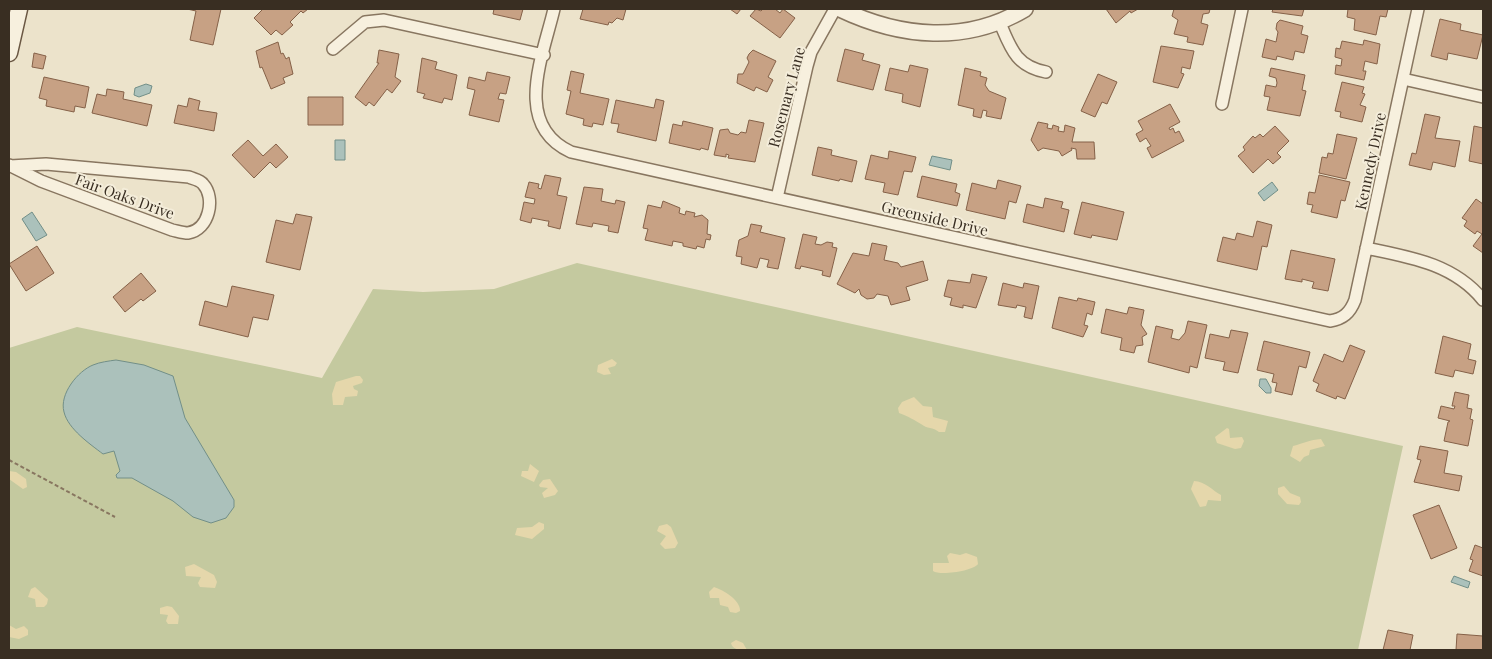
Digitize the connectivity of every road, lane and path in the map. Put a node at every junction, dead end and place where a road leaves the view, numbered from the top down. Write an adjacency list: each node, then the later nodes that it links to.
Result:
1 (20, 9): 10 (main road)
2 (554, 9): 11 (street)
3 (836, 9): 17 (street, Rosemary Lane)
4 (840, 9): 8 (street)
5 (1025, 9): 8 (street)
6 (1242, 9): 15 (street)
7 (1418, 9): 13 (street, Kennedy Drive)
8 (1000, 23): 12 (street)
9 (333, 49): 11 (street)
10 (9, 53)
11 (544, 55): 17 (street, Greenside Drive)
12 (1046, 72)
13 (1403, 79): 14 (street); 18 (street, Kennedy Drive)
14 (1483, 97)
15 (1222, 104)
16 (10, 166): 16 (street, Fair Oaks Drive)
17 (777, 198): 20 (street, Greenside Drive)
18 (1366, 248): 19 (street); 20 (street, Kennedy Drive)
19 (1483, 300)
20 (1344, 317)
21 (9, 460): 22 (path)
22 (115, 517)

